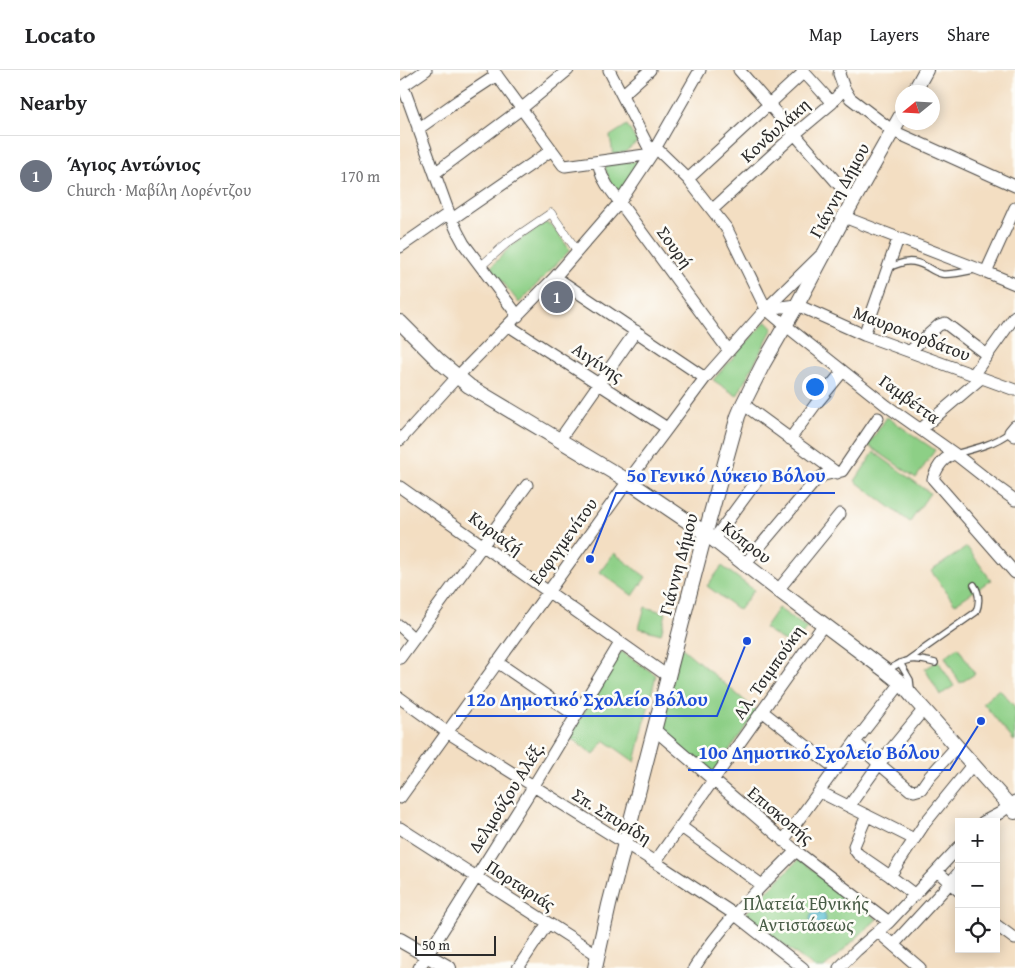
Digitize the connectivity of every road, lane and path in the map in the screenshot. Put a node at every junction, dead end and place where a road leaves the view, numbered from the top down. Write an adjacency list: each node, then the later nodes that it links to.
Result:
1 (426, 70): 12 (street)
2 (568, 70): 17 (street)
3 (609, 70): 14 (street)
4 (650, 70): 14 (street)
5 (700, 70): 23 (street)
6 (739, 70): 16 (street)
7 (840, 70): 13 (street)
8 (926, 70): 11 (street)
9 (803, 71): 15 (street); 16 (street)
10 (495, 73): 17 (street); 19 (street)
11 (918, 85)
12 (401, 87): 19 (street)
13 (844, 88): 15 (street, Κονδυλάκη); 20 (street)
14 (622, 95): 23 (street)
15 (832, 103): 21 (street, Κονδυλάκη)
16 (768, 104): 21 (street); 26 (street)
17 (521, 109): 22 (street); 25 (street)
18 (895, 128): 20 (street, Γιάννη Δήμου)
19 (418, 129): 25 (street)
20 (893, 132): 27 (street); 28 (street, Γιάννη Δήμου)
21 (795, 134): 28 (street); 31 (street, Κονδυλάκη)
22 (552, 150): 24 (street); 32 (street)
23 (654, 151): 24 (street); 26 (street); 29 (street)
24 (598, 162): 29 (street, Σουρή)
25 (435, 173): 32 (street)
26 (688, 179): 31 (street)
27 (1015, 186)
28 (853, 201): 33 (street, Γιάννη Δήμου)
29 (620, 202): 37 (street); 52 (street, Σουρή)
30 (1015, 208): 40 (street)
31 (713, 209): 44 (street)
32 (450, 216): 35 (street); 38 (street)
33 (844, 217): 34 (street); 36 (street, Γιάννη Δήμου)
34 (898, 238): 39 (street); 40 (street)
35 (400, 247)
36 (827, 249): 43 (street, Γιάννη Δήμου); 44 (street, Εσφιγμενίτου)
37 (578, 252): 38 (street); 41 (street)
38 (481, 266): 45 (street)
39 (888, 268): 40 (lane); 51 (street)
40 (982, 270): 42 (street)
41 (555, 277): 45 (street); 50 (street)
42 (1015, 284)
43 (797, 305): 44 (street); 48 (street, Γιάννη Δήμου); 51 (street, Μαυροκορδάτου)
44 (766, 309): 48 (street, Γαμβέττα); 52 (street, Εσφιγμενίτου)
45 (518, 316): 49 (street)
46 (1015, 316): 54 (street)
47 (400, 322): 57 (street, Κύπρου)
48 (785, 325): 55 (street, Γαμβέττα); 61 (street, Γιάννη Δήμου)
49 (509, 326): 57 (street); 59 (street, Αιγίνης)
50 (636, 331): 58 (street); 59 (street)
51 (864, 335): 53 (street, Μαυροκορδάτου)
52 (728, 351): 58 (street, Εσφιγμενίτου)
53 (910, 351): 54 (street); 56 (street, Μαυροκορδάτου)
54 (987, 355): 56 (street)
55 (843, 370): 64 (street, Γαμβέττα); 67 (street)
56 (977, 376): 60 (street, Μαυροκορδάτου); 64 (street)
57 (457, 377): 66 (street, Κύπρου); 68 (street)
58 (705, 378): 63 (street, Εσφιγμενίτου)
59 (599, 384): 63 (street, Αιγίνης); 66 (street)
60 (1015, 390)
61 (743, 404): 67 (street); 77 (street, Γιάννη Δήμου)
62 (878, 418): 70 (street)
63 (667, 428): 72 (street, Εσφιγμενίτου)
64 (921, 429): 69 (street, Γαμβέττα)
65 (1013, 431): 69 (lane)
66 (560, 439): 72 (street, Κύπρου)
67 (790, 439): 70 (street)
68 (400, 440)
69 (955, 454): 75 (street, Γαμβέττα); 80 (street)
70 (837, 473): 79 (street)
71 (758, 478): 77 (street)
72 (628, 481): 77 (street, Κύπρου); 83 (street, Εσφιγμενίτου)
73 (527, 485): 78 (street)
74 (400, 486): 78 (street, Κυριαζή)
75 (1015, 500)
76 (840, 514): 82 (street)
77 (710, 536): 79 (street, Κύπρου); 94 (street, Γιάννη Δήμου)
78 (484, 545): 83 (street, Κυριαζή); 86 (street)
79 (745, 564): 82 (street, Κύπρου)
80 (1015, 572)
81 (974, 585): 89 (lane)
82 (778, 590): 84 (street, Κύπρου)
83 (548, 592): 87 (street, Κυριαζή); 90 (street, Εσφιγμενίτου)
84 (824, 624): 93 (street, Κύπρου); 99 (street, Αλ. Τσιμπούκη)
85 (400, 626): 86 (street)
86 (414, 639): 88 (street)
87 (620, 643): 94 (street, Κυριαζή); 100 (street, Δελμούζου Αλέξ.)
88 (400, 658)
89 (908, 660): 91 (lane); 92 (lane)
90 (497, 662): 100 (street); 102 (street, Εσφιγμενίτου)
91 (900, 663): 93 (lane); 96 (lane)
92 (935, 663)
93 (886, 671): 95 (street, Κύπρου)
94 (668, 677): 101 (street, Γιάννη Δήμου)
95 (901, 683): 96 (street, Κύπρου); 103 (street)
96 (912, 696): 98 (street, Κύπρου)
97 (400, 698): 102 (street, Σπ. Σπυρίδη)
98 (924, 709): 104 (street, Κύπρου); 105 (street)
99 (762, 711): 107 (street); 108 (street, Αλ. Τσιμπούκη)
100 (576, 716): 109 (street, Δελμούζου Αλέξ.)
101 (655, 730): 108 (street, Επισκοπής); 120 (street, Γιάννη Δήμου)
102 (447, 732): 109 (street, Σπ. Σπυρίδη); 111 (street, Εσφιγμενίτου)
103 (855, 742): 105 (street); 107 (street)
104 (957, 746): 105 (street); 106 (street, Κύπρου)
105 (879, 764): 112 (street)
106 (973, 764): 113 (street, Κύπρου); 118 (street)
107 (836, 769): 110 (street)
108 (713, 780): 116 (street, Αλ. Τσιμπούκη); 119 (street, Επισκοπής)
109 (533, 787): 120 (street, Σπ. Σπυρίδη); 126 (street, Δελμούζου Αλέξ.)
110 (820, 792): 112 (street); 119 (street)
111 (400, 798)
112 (849, 806): 114 (street)
113 (1007, 811): 115 (street)
114 (867, 815): 118 (street); 125 (street)
115 (992, 818)
116 (680, 826): 123 (street, Αλ. Τσιμπούκη); 127 (street)
117 (400, 828): 126 (street, Πορταριάς)
118 (914, 839): 125 (street)
119 (784, 841): 122 (street, Επισκοπής)
120 (625, 844): 123 (street, Σπ. Σπυρίδη); 139 (street, Γιάννη Δήμου)
121 (955, 851): 124 (street)
122 (796, 852): 127 (street); 131 (street, Επισκοπής)
123 (655, 862): 130 (street, Σπ. Σπυρίδη)
124 (937, 871): 128 (street); 129 (street)
125 (890, 876): 129 (street)
126 (476, 877): 132 (street, Πορταριάς); 138 (street, Δελμούζου Αλέξ.)
127 (762, 885): 130 (street)
128 (954, 887): 137 (street)
129 (915, 895): 131 (street)
130 (734, 914): 143 (street); 144 (street, Σπ. Σπυρίδη)
131 (889, 922): 134 (street)
132 (548, 923): 139 (street, Πορταριάς); 142 (street)
133 (1000, 928): 135 (street)
134 (878, 932): 137 (street); 145 (street)
135 (1015, 939)
136 (400, 940): 138 (street)
137 (893, 945): 146 (street)
138 (427, 955): 140 (street, Δελμούζου Αλέξ.); 141 (street)
139 (596, 962)
140 (419, 968)
141 (449, 968)
142 (518, 968)
143 (694, 968)
144 (803, 968)
145 (839, 968)
146 (920, 968)

